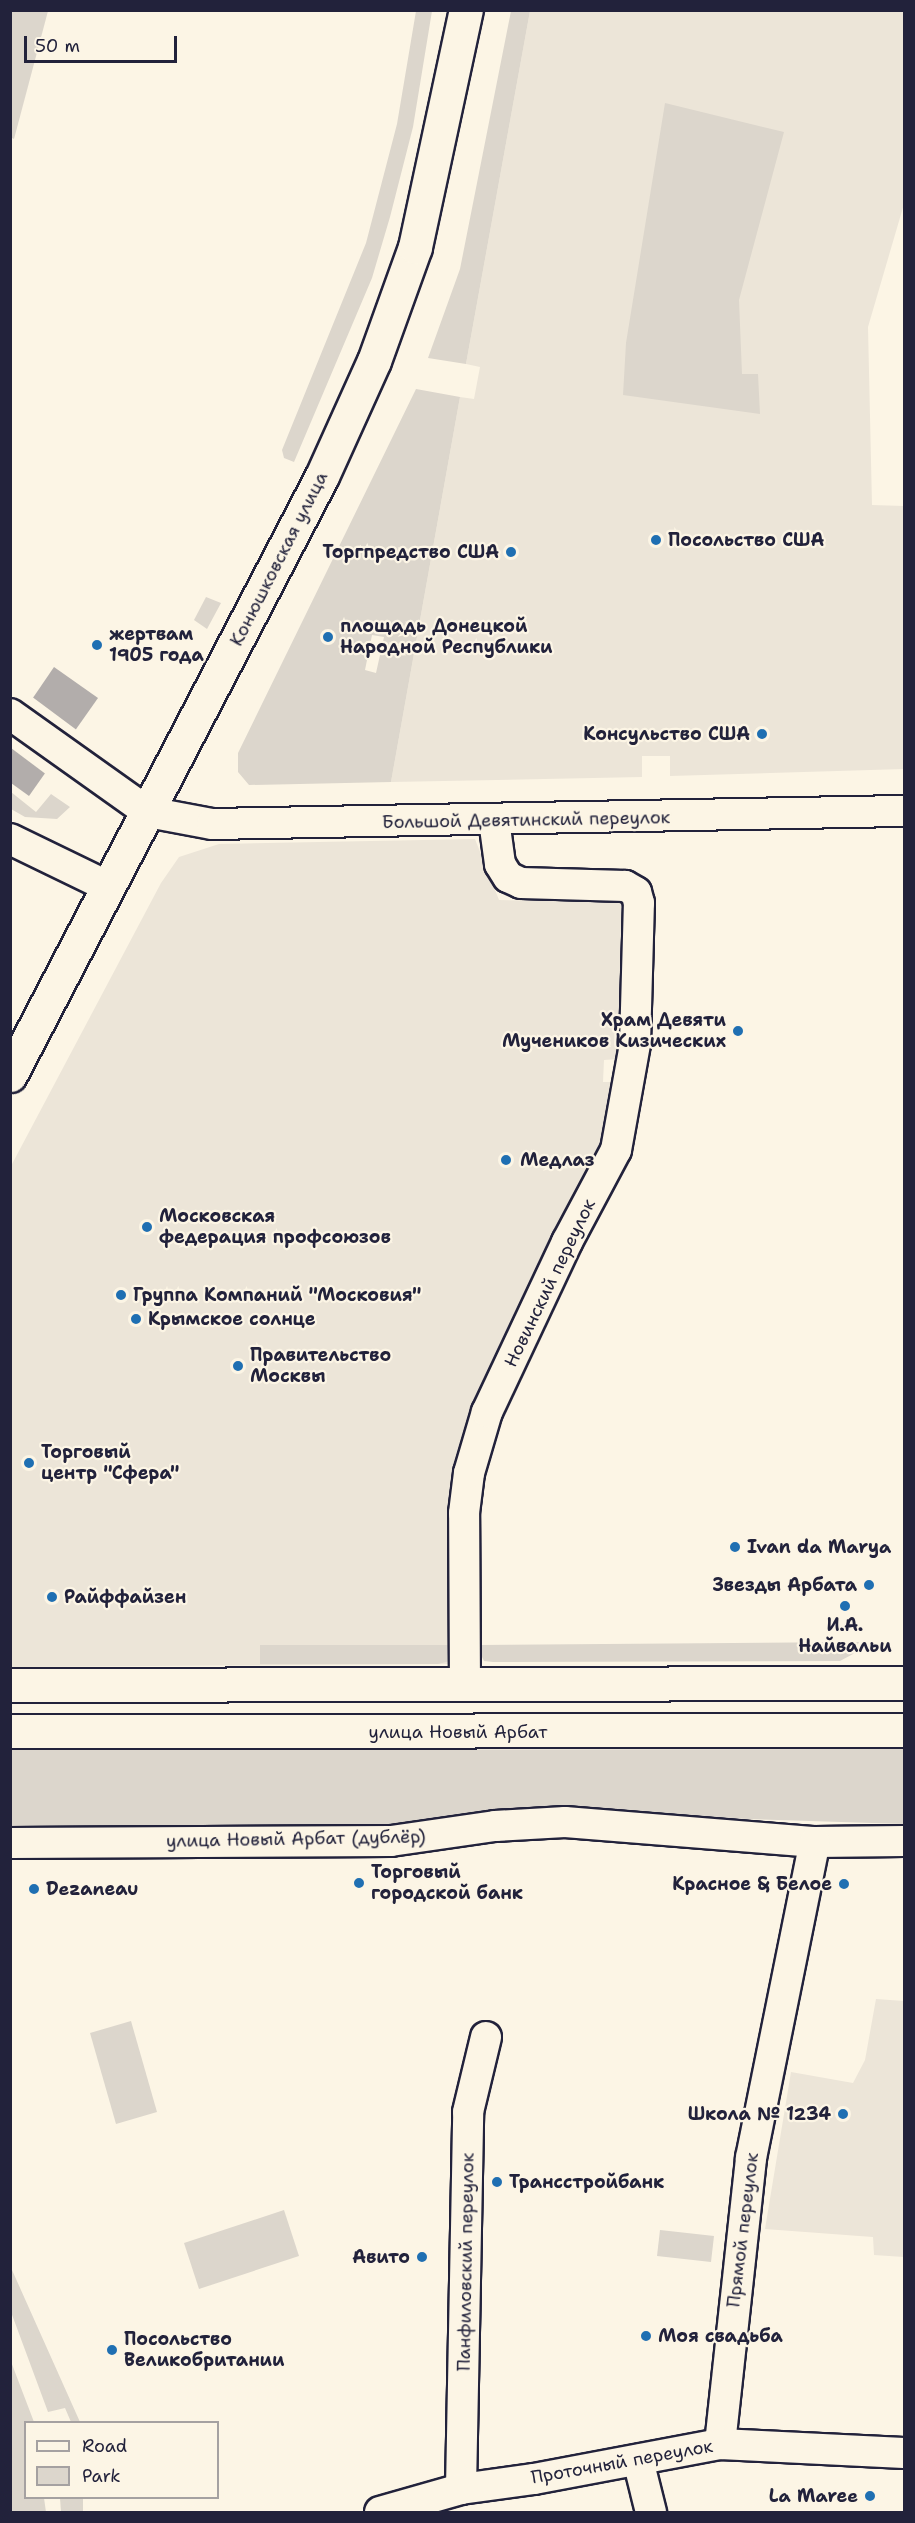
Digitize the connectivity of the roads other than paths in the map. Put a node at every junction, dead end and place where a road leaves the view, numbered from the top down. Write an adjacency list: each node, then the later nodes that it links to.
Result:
1 (465, 10): 4 (main road, Конюшковская улица)
2 (10, 714): 4 (street, Большой Девятинский переулок)
3 (904, 811): 5 (street, Большой Девятинский переулок)
4 (148, 812): 5 (street, Большой Девятинский переулок); 7 (main road, Конюшковская улица)
5 (494, 820): 11 (street, Новинский переулок)
6 (10, 839): 7 (street)
7 (109, 887): 8 (main road, Конюшковская улица)
8 (10, 1075)
9 (904, 1683): 11 (main road)
10 (10, 1685): 11 (main road)
11 (465, 1685)
12 (904, 1730): 13 (main road, улица Новый Арбат)
13 (10, 1731)
14 (904, 1841): 15 (street, улица Новый Арбат (дублёр))
15 (815, 1842): 16 (street, улица Новый Арбат (дублёр)); 18 (street, Прямой переулок)
16 (10, 1843)
17 (486, 2037): 21 (street, Панфиловский переулок)
18 (720, 2444): 19 (street, Проточный переулок); 20 (street, Проточный переулок)
19 (904, 2453)
20 (638, 2460): 21 (street, Проточный переулок); 23 (street)
21 (461, 2488): 22 (street, Проточный переулок)
22 (380, 2512)
23 (651, 2512)

